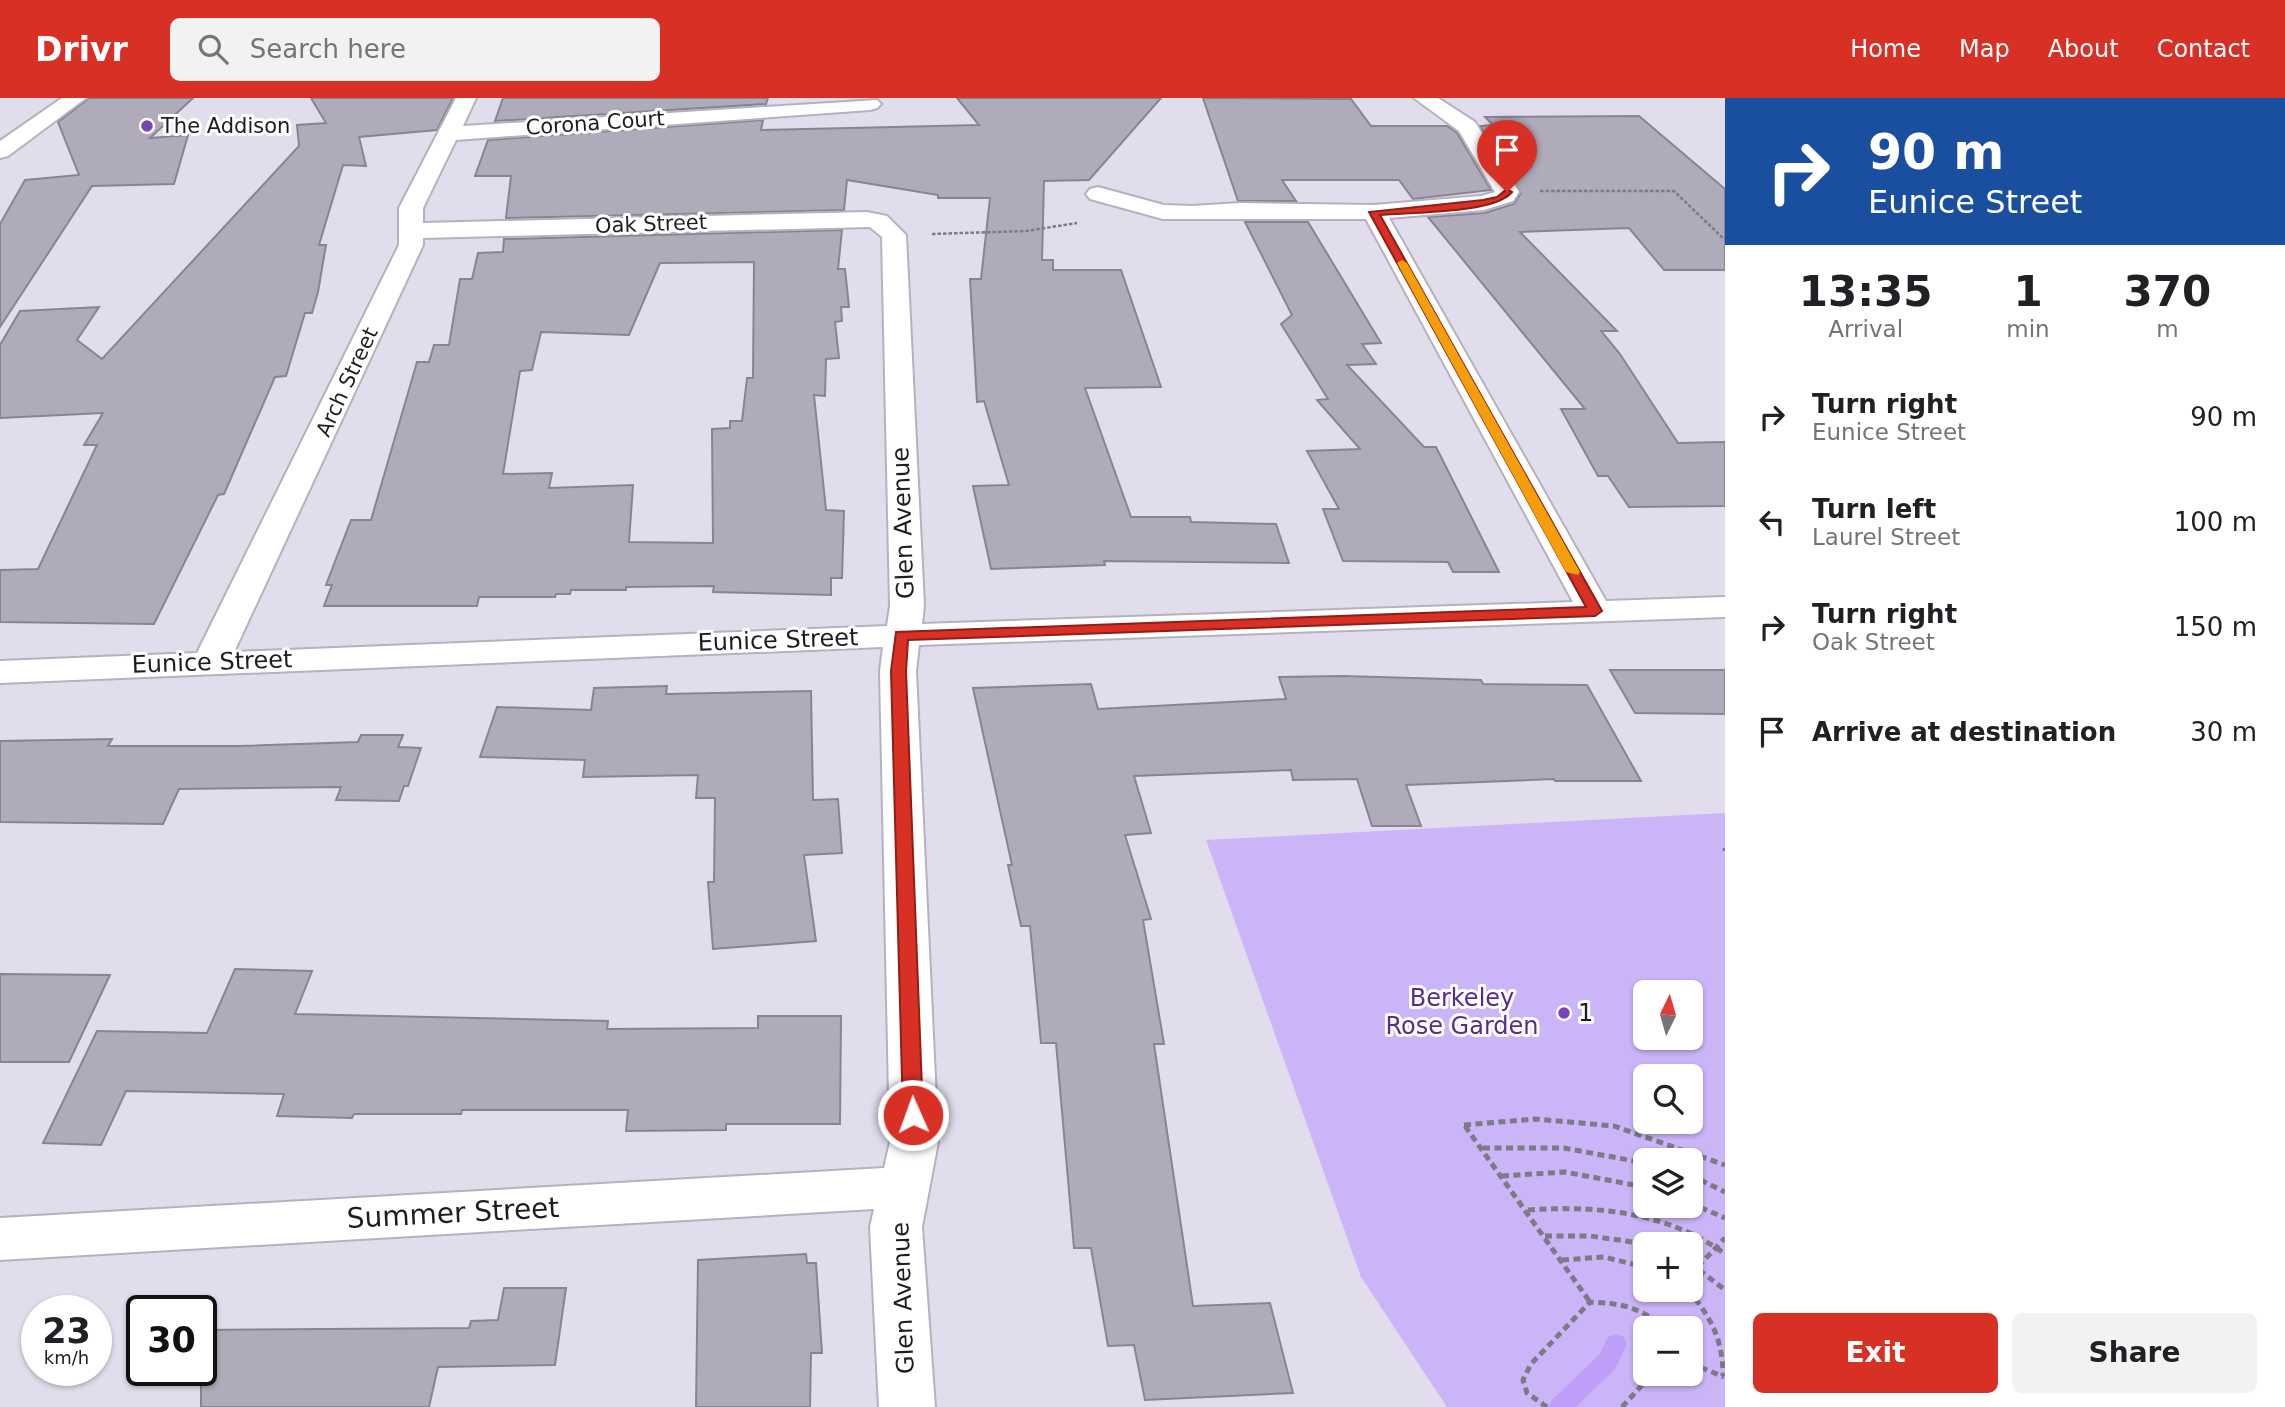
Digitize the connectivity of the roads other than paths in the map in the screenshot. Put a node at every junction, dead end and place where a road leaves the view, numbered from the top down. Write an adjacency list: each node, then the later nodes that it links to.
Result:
1 (466, 98): 5 (street, Arch Street)
2 (1424, 98): 8 (street)
3 (69, 99): 6 (street)
4 (870, 104): 5 (street, Corona Court)
5 (447, 134): 9 (street, Arch Street)
6 (0, 151)
7 (1098, 194): 8 (street)
8 (1374, 212): 12 (street)
9 (412, 231): 10 (street, Oak Street); 14 (street, Arch Street)
10 (891, 231): 13 (street, Glen Avenue)
11 (1725, 607): 12 (street, Eunice Street)
12 (1595, 611): 13 (street, Eunice Street)
13 (901, 636): 14 (street, Eunice Street); 16 (street, Glen Avenue)
14 (211, 662): 15 (street, Eunice Street)
15 (0, 671)
16 (905, 1187): 17 (street, Summer Street); 18 (street, Glen Avenue)
17 (0, 1238)
18 (907, 1407)

